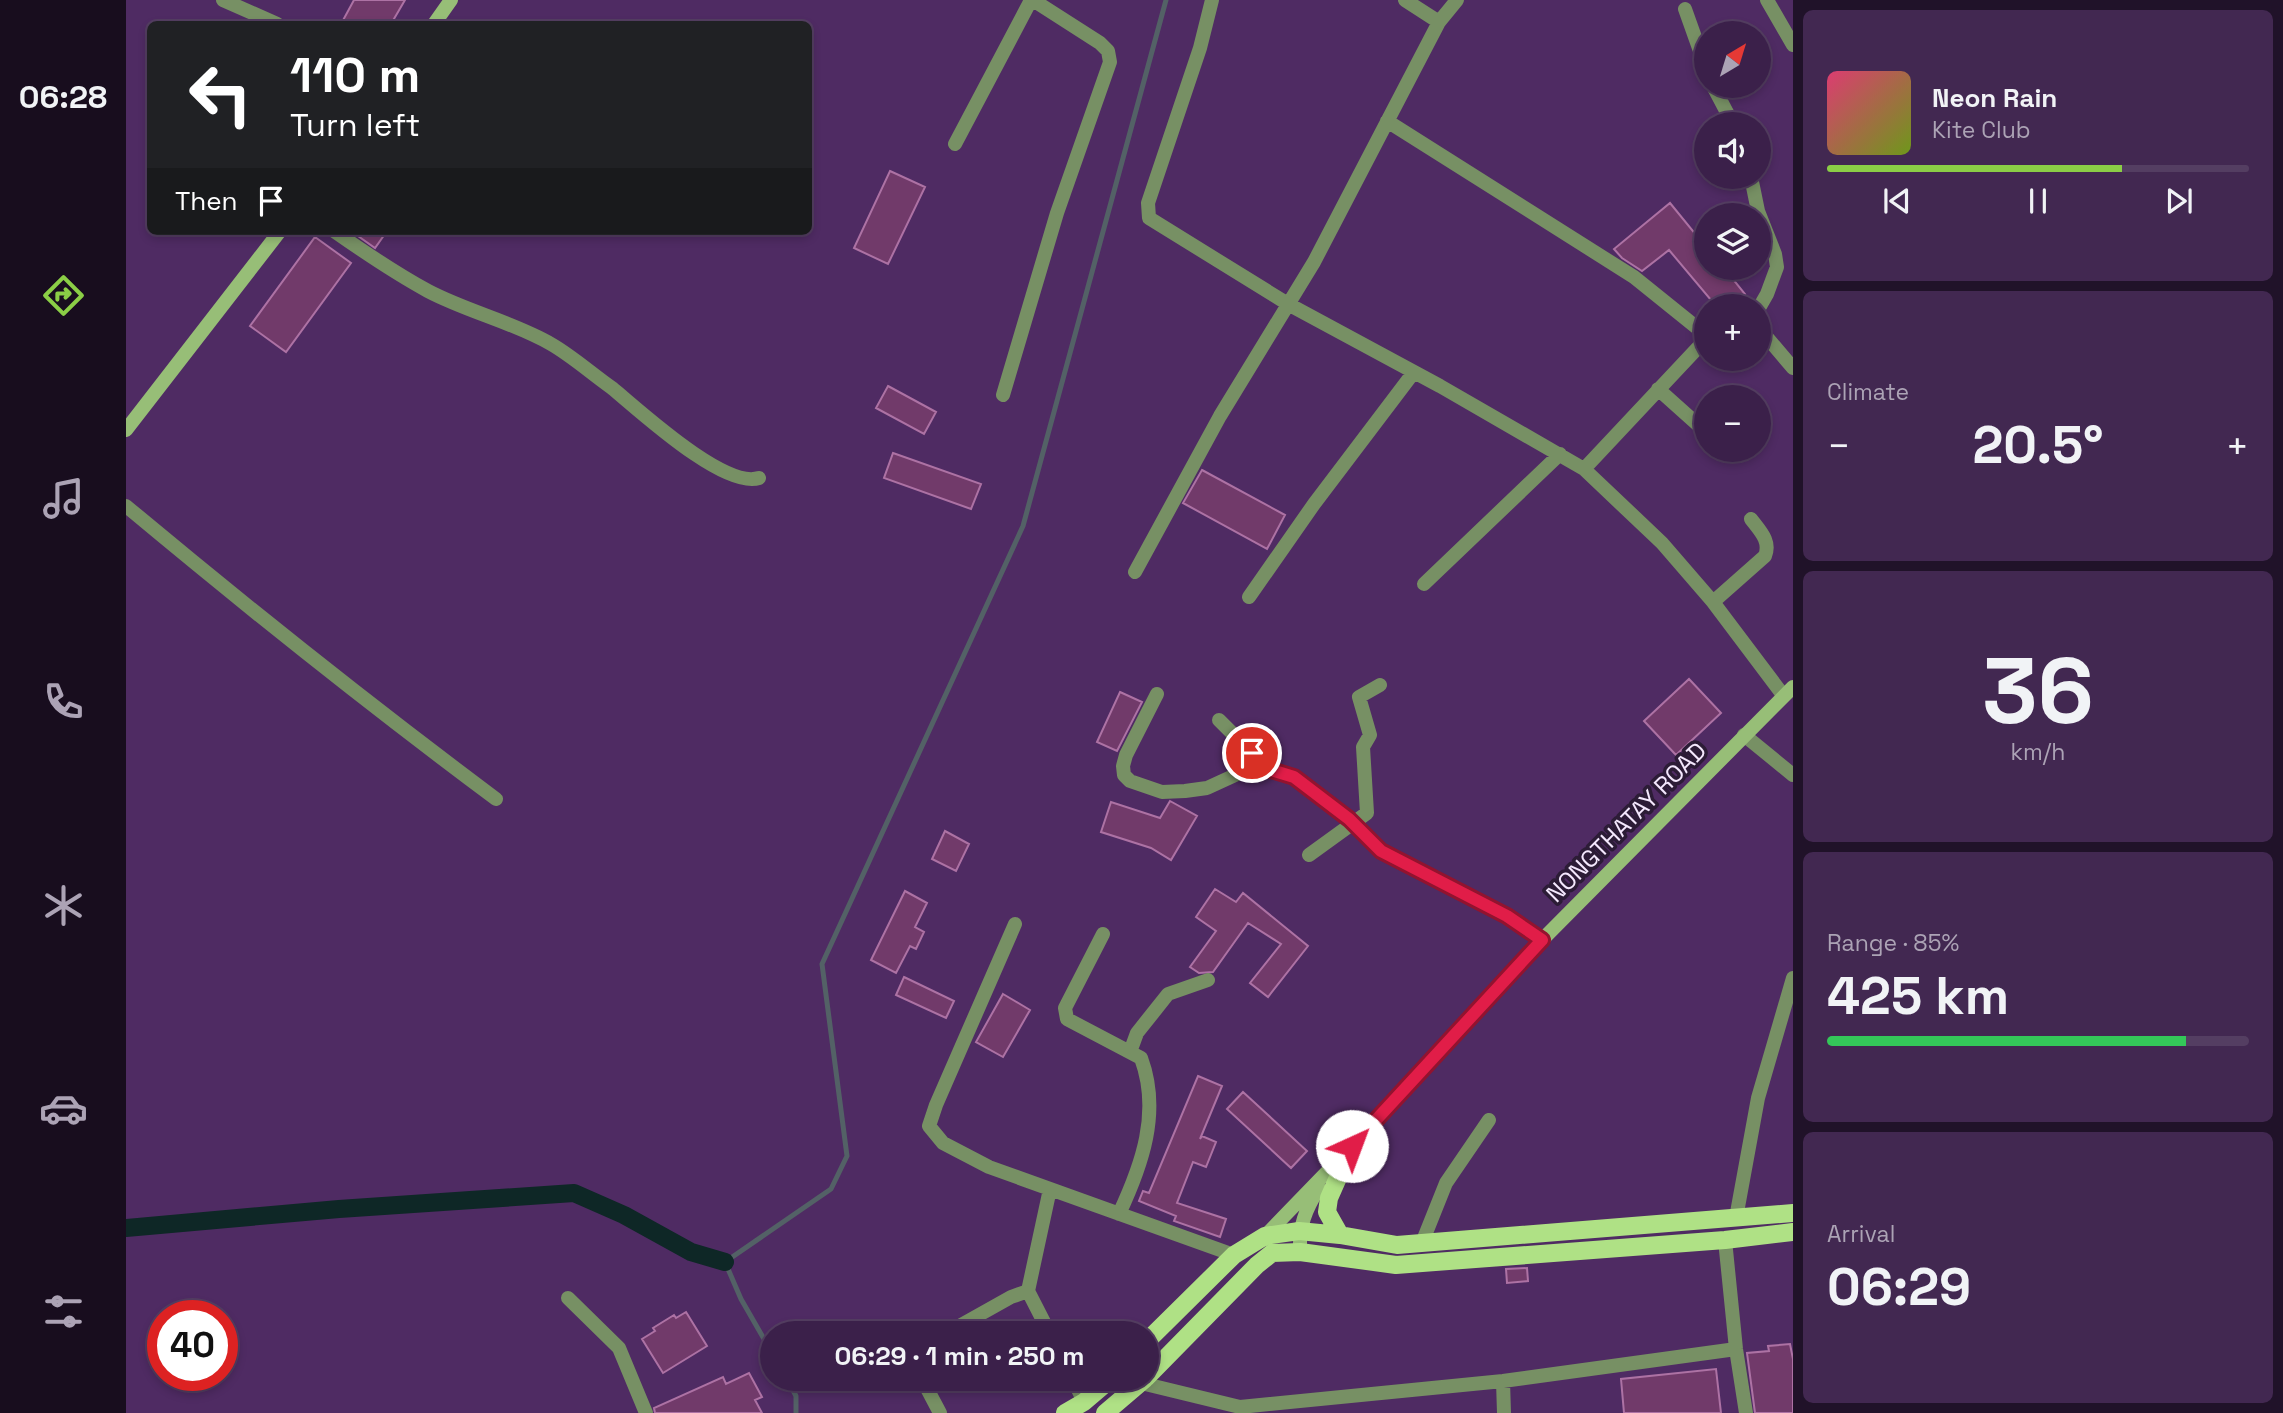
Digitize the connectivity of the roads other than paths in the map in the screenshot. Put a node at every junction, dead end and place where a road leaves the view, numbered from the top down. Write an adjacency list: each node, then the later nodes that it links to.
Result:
1 (451, 0): 10 (street)
2 (1032, 0): 15 (street); 27 (street)
3 (1212, 0): 20 (street)
4 (1405, 0): 11 (street)
5 (1457, 0): 11 (street)
6 (1767, 0): 13 (street)
7 (228, 1): 9 (street)
8 (1685, 9): 12 (street)
9 (271, 21)
10 (436, 21)
11 (1439, 22): 14 (street)
12 (1694, 34)
13 (1793, 45)
14 (1387, 121): 20 (street); 21 (street)
15 (956, 144)
16 (1753, 189): 19 (street)
17 (277, 235): 29 (street)
18 (340, 235): 32 (street)
19 (1767, 294)
20 (1288, 304): 25 (street); 35 (street)
21 (1694, 327)
22 (1771, 342): 24 (street)
23 (1694, 350): 26 (street)
24 (1793, 368)
25 (1414, 372): 30 (street); 37 (street)
26 (1658, 389): 28 (street); 31 (street)
27 (1003, 395)
28 (1694, 421)
29 (126, 430)
30 (1560, 454): 31 (street); 36 (street)
31 (1584, 469): 38 (street)
32 (759, 478)
33 (126, 506): 46 (street)
34 (1751, 519): 38 (street)
35 (1135, 572)
36 (1424, 584)
37 (1249, 597)
38 (1713, 602): 40 (street)
39 (1380, 685): 47 (street)
40 (1788, 691): 43 (street, NONGTHATAY ROAD)
41 (1157, 694): 44 (street)
42 (1219, 720): 44 (street)
43 (1744, 735): 45 (street); 51 (street, NONGTHATAY ROAD)
44 (1268, 769): 47 (street)
45 (1793, 775)
46 (496, 799)
47 (1353, 824): 48 (street); 51 (street)
48 (1309, 855)
49 (1015, 924): 57 (street)
50 (1103, 934): 54 (street)
51 (1542, 940): 56 (street, NONGTHATAY ROAD)
52 (1793, 978): 60 (street)
53 (1208, 980): 54 (street)
54 (1130, 1052): 59 (street)
55 (1489, 1120): 66 (street)
56 (1352, 1146): 61 (street); 63 (main road); 64 (street)
57 (1050, 1189): 59 (street); 70 (street)
58 (1793, 1213): 60 (main road)
59 (1119, 1214): 69 (street)
60 (1736, 1218): 66 (main road)
61 (1299, 1231): 63 (main road); 64 (main road); 67 (street)
62 (1793, 1232): 65 (main road)
63 (1340, 1235): 66 (main road)
64 (1265, 1236): 68 (street); 69 (main road)
65 (1725, 1240): 67 (main road); 75 (street)
66 (1422, 1243)
67 (1300, 1252): 68 (main road)
68 (1272, 1253): 76 (main road)
69 (1234, 1255): 74 (main road)
70 (1028, 1291): 72 (street); 73 (street)
71 (568, 1298): 85 (street)
72 (968, 1321)
73 (1043, 1321)
74 (1159, 1329)
75 (1736, 1349): 77 (street); 90 (street)
76 (1159, 1365)
77 (1503, 1381): 84 (street); 89 (street)
78 (1159, 1385): 84 (street)
79 (928, 1391): 86 (street)
80 (1079, 1391): 83 (street)
81 (1097, 1391): 83 (main road)
82 (1131, 1391): 88 (main road)
83 (1084, 1402): 87 (main road)
84 (1240, 1410)
85 (646, 1413)
86 (940, 1413)
87 (1065, 1413)
88 (1105, 1413)
89 (1504, 1413)
90 (1746, 1413)

